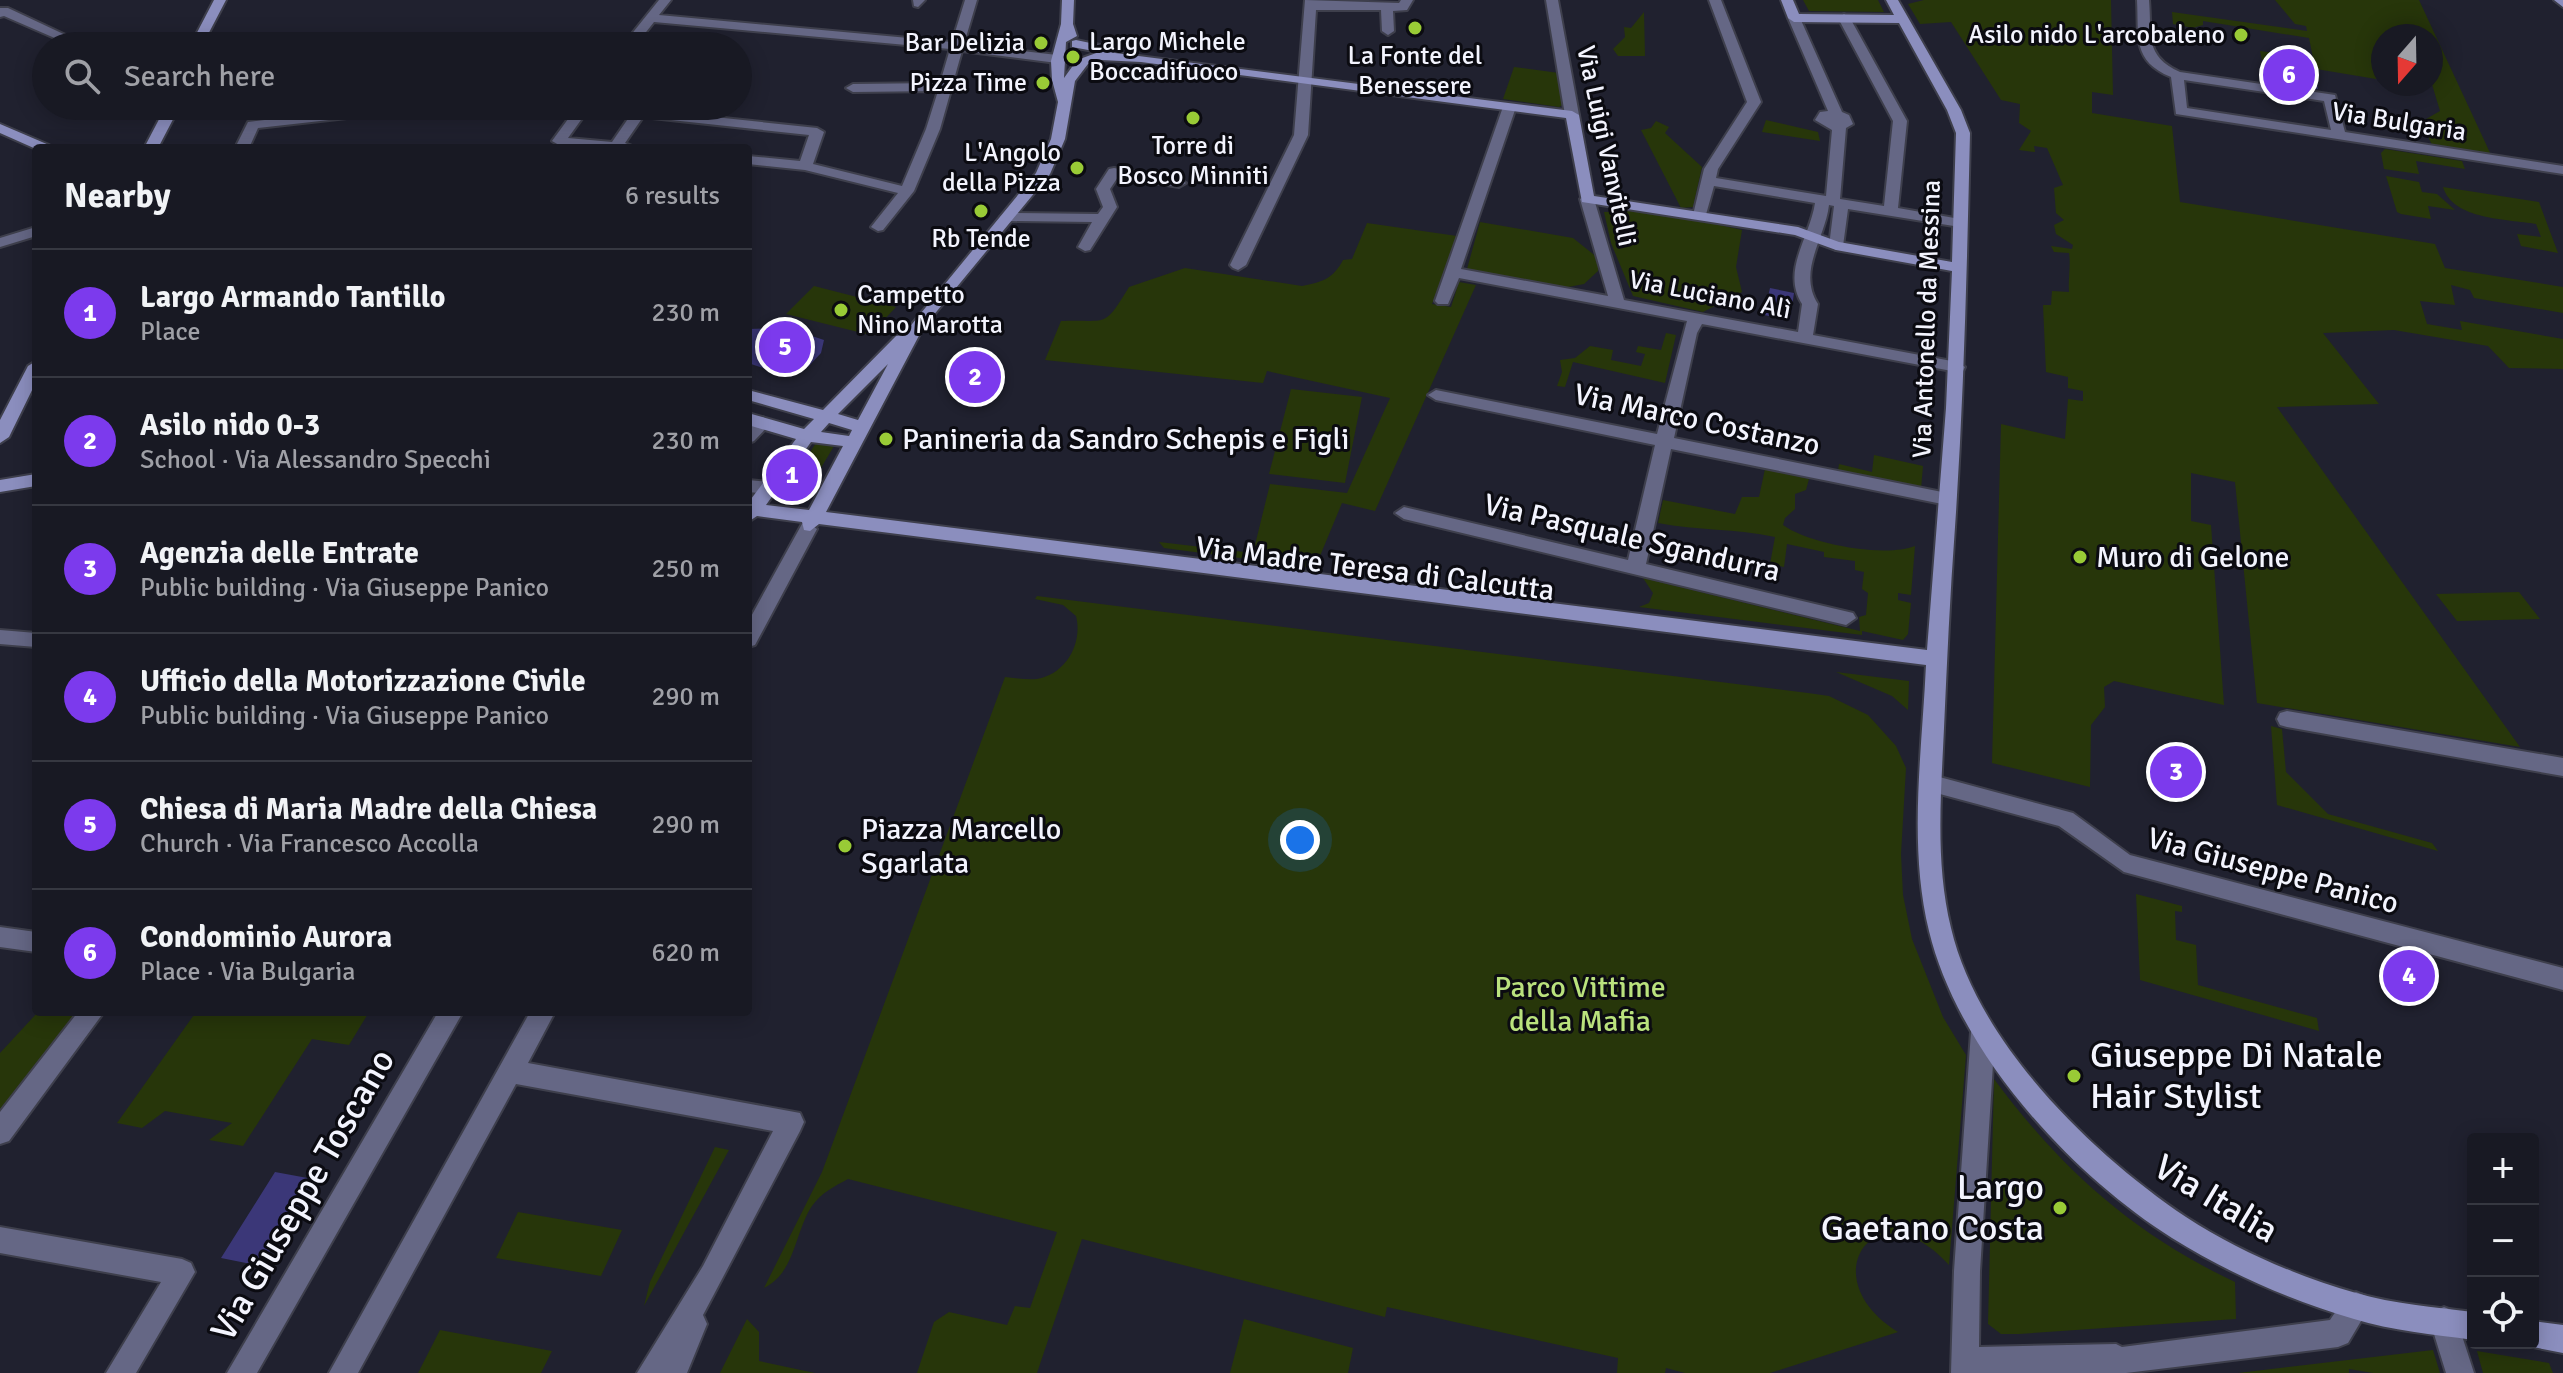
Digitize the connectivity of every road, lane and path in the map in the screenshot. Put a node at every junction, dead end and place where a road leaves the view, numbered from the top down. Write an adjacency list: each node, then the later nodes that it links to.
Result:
1 (220, 0): 22 (street)
2 (665, 0): 15 (street)
3 (971, 0): 24 (street)
4 (1068, 0): 19 (street)
5 (1407, 0): 13 (street)
6 (1552, 0): 34 (street, Via Luigi Vanvitelli)
7 (1715, 0): 50 (street)
8 (1787, 0): 16 (street)
9 (1892, 0): 17 (street, Via Antonello da Messina)
10 (2143, 0): 27 (street)
11 (1311, 3): 13 (street); 28 (street)
12 (21, 4): 14 (street)
13 (1387, 7): 20 (street)
14 (2, 12): 21 (street)
15 (649, 18): 23 (street); 24 (street)
16 (1794, 18): 18 (street); 54 (street)
17 (1902, 19): 18 (street); 59 (street, Via Antonello da Messina)
18 (1846, 22): 55 (street)
19 (1067, 24): 25 (street); 26 (street)
20 (1388, 31)
21 (50, 32)
22 (203, 32)
23 (638, 32)
24 (959, 47): 26 (street); 29 (street)
25 (1085, 53): 26 (street); 28 (street); 31 (street)
26 (1058, 58): 31 (street)
27 (2177, 75): 32 (street); 32 (street, Via Bulgaria)
28 (1308, 80): 33 (street); 66 (street)
29 (947, 87): 30 (street); 52 (street)
30 (853, 88)
31 (1065, 99): 57 (street)
32 (2263, 106): 41 (street, Via Bulgaria); 41 (street)
33 (1509, 107): 34 (street); 68 (street)
34 (1572, 115): 53 (street, Via Luigi Vanvitelli)
35 (165, 120): 43 (street)
36 (296, 120): 44 (street)
37 (574, 120): 45 (street)
38 (636, 120): 46 (street)
39 (705, 120): 48 (street)
40 (0, 128): 42 (street)
41 (2339, 136): 49 (street, Via Bulgaria)
42 (35, 144)
43 (153, 144)
44 (244, 144)
45 (591, 144)
46 (624, 144)
47 (752, 160): 48 (street)
48 (805, 166): 52 (street)
49 (2563, 170)
50 (1710, 181): 54 (street); 56 (street)
51 (1179, 183): 58 (street)
52 (907, 191): 60 (street)
53 (1587, 199): 56 (street); 70 (street, Via Luigi Vanvitelli)
54 (1833, 201): 55 (street); 62 (street); 64 (street)
55 (1891, 211): 59 (street)
56 (1700, 215): 62 (street)
57 (1007, 217): 58 (street); 72 (street)
58 (1102, 218): 65 (street)
59 (1960, 223): 67 (street, Via Antonello da Messina)
60 (878, 227)
61 (32, 232): 63 (street)
62 (1813, 237): 64 (street); 73 (street)
63 (0, 243)
64 (1836, 246): 67 (street)
65 (1085, 247)
66 (1238, 265)
67 (1957, 267): 74 (street, Via Antonello da Messina)
68 (1453, 272): 69 (street); 70 (street, Via Luciano Alì)
69 (1443, 301)
70 (1617, 301): 71 (street, Via Luciano Alì)
71 (1702, 317): 73 (street, Via Luciano Alì); 83 (street)
72 (916, 326): 78 (street); 80 (street)
73 (1805, 337): 74 (street, Via Luciano Alì)
74 (1957, 367): 90 (street, Via Antonello da Messina)
75 (32, 374): 82 (street)
76 (1436, 395): 83 (street, Via Marco Costanzo)
77 (752, 396): 78 (street)
78 (825, 417): 80 (street); 81 (street)
79 (756, 421): 81 (street)
80 (858, 435): 81 (street); 94 (street)
81 (807, 436): 89 (street)
82 (0, 437)
83 (1664, 442): 90 (street, Via Marco Costanzo); 95 (street)
84 (32, 470): 85 (street)
85 (0, 475)
86 (32, 481): 87 (street)
87 (0, 486)
88 (752, 486): 89 (street)
89 (770, 488): 91 (street)
90 (1947, 499): 100 (street, Via Antonello da Messina)
91 (752, 511)
92 (1404, 513): 95 (street, Via Pasquale Sgandurra)
93 (752, 514): 94 (street, Via Madre Teresa di Calcutta)
94 (811, 523): 97 (street); 100 (street, Via Madre Teresa di Calcutta)
95 (1635, 570): 96 (street, Via Pasquale Sgandurra)
96 (1846, 618)
97 (752, 633)
98 (0, 637): 99 (street)
99 (32, 640)
100 (1936, 664): 103 (street, Via Antonello da Messina)
101 (2287, 719): 102 (street)
102 (2563, 767)
103 (1932, 784): 106 (street, Via Giuseppe Panico); 110 (street, Via Antonello da Messina)
104 (0, 937): 105 (street)
105 (32, 937)
106 (2563, 979)
107 (89, 1016): 112 (street)
108 (449, 1016): 123 (street, Via Giuseppe Toscano)
109 (541, 1016): 111 (street)
110 (1983, 1032): 115 (street, Via Italia); 121 (street)
111 (509, 1071): 114 (street); 124 (street)
112 (0, 1132)
113 (0, 1240): 122 (street)
114 (712, 1275): 125 (street); 126 (street)
115 (2356, 1306): 116 (street, Via Italia); 120 (street)
116 (2444, 1321): 117 (street, Via Italia); 128 (street)
117 (2467, 1325)
118 (2539, 1336): 119 (street)
119 (2563, 1339)
120 (2132, 1357): 121 (street); 127 (street)
121 (1964, 1367)
122 (120, 1373)
123 (241, 1373)
124 (343, 1373)
125 (651, 1373)
126 (673, 1373)
127 (2089, 1373)
128 (2460, 1373)

